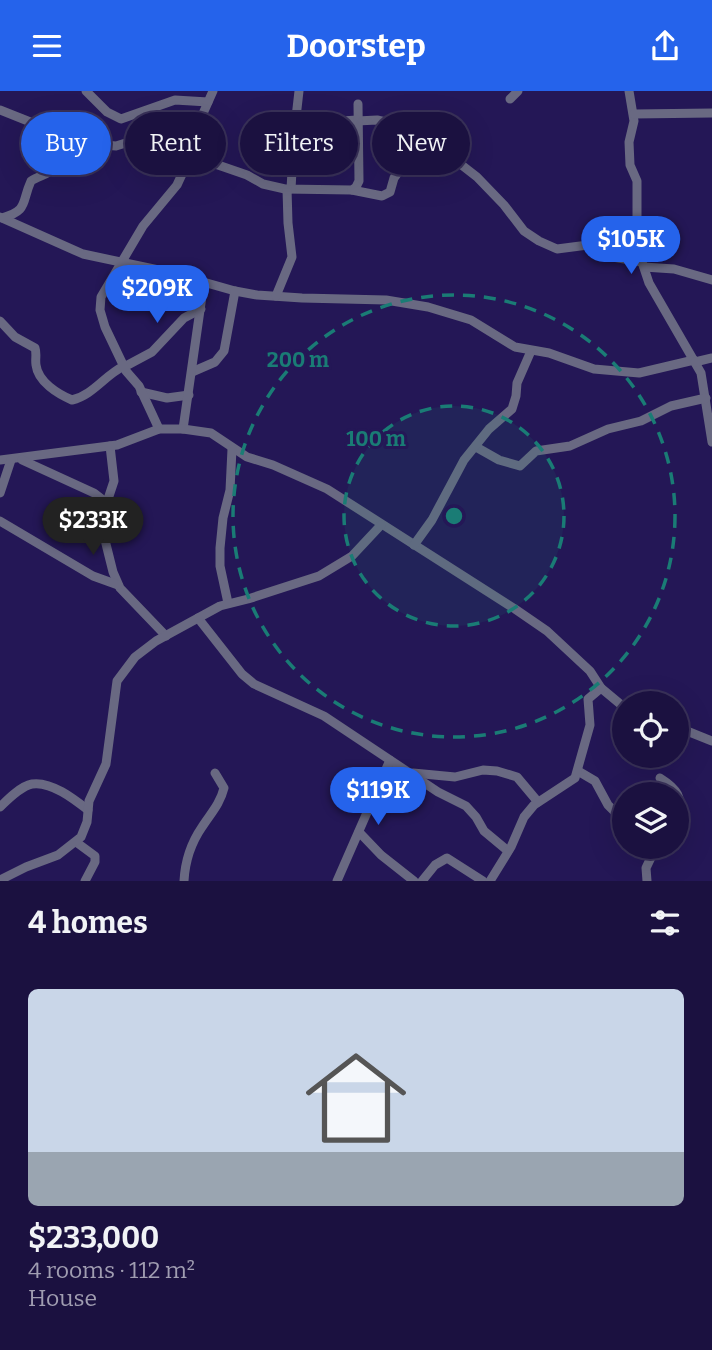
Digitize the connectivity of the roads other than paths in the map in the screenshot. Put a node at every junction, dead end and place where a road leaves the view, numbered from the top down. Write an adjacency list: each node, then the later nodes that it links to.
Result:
1 (86, 91): 7 (street)
2 (213, 91): 7 (street)
3 (299, 91): 11 (street)
4 (518, 91): 6 (street)
5 (629, 91): 14 (street)
6 (510, 99)
7 (208, 102): 10 (street)
8 (358, 104): 12 (street)
9 (0, 110): 15 (street)
10 (204, 112)
11 (297, 112)
12 (358, 112)
13 (712, 113): 14 (street)
14 (634, 114): 28 (street)
15 (21, 118)
16 (372, 120): 17 (street)
17 (358, 121): 25 (street)
18 (226, 167): 24 (street)
19 (470, 170): 28 (street)
20 (42, 175): 26 (street)
21 (181, 175): 27 (street)
22 (291, 175): 24 (street)
23 (395, 175): 25 (street)
24 (289, 189): 25 (street); 32 (street)
25 (352, 190)
26 (1, 217): 27 (street)
27 (121, 262): 30 (street); 38 (street)
28 (643, 265): 29 (street); 37 (street)
29 (712, 280)
30 (204, 282): 31 (street); 33 (street)
31 (235, 291): 32 (street); 39 (street)
32 (276, 296): 35 (street)
33 (201, 309): 38 (street); 39 (street)
34 (0, 321): 38 (street)
35 (531, 351): 37 (street); 47 (street)
36 (712, 358): 37 (street)
37 (694, 361): 42 (street)
38 (124, 366): 40 (street)
39 (192, 372): 41 (street)
40 (141, 392): 41 (street); 43 (street)
41 (189, 395): 44 (street)
42 (706, 398): 45 (street); 47 (street)
43 (159, 429): 44 (street); 46 (street)
44 (183, 429): 48 (street)
45 (712, 442)
46 (110, 446): 49 (street); 52 (street)
47 (476, 447): 55 (street)
48 (232, 449): 54 (street); 57 (street)
49 (15, 459): 50 (street); 51 (street); 52 (street)
50 (0, 460)
51 (0, 493)
52 (107, 503): 56 (street)
53 (0, 521): 56 (street)
54 (381, 525): 55 (street); 57 (street)
55 (414, 545): 60 (street)
56 (118, 585): 59 (street)
57 (229, 603): 58 (street)
58 (198, 618): 59 (street); 64 (street)
59 (166, 636): 73 (street)
60 (601, 688): 61 (street); 65 (street)
61 (612, 697)
62 (689, 732): 63 (street)
63 (712, 741)
64 (390, 760): 66 (street); 74 (street)
65 (578, 771): 70 (street); 72 (street)
66 (409, 772): 70 (street); 76 (street)
67 (215, 773): 80 (street)
68 (660, 778): 69 (street)
69 (666, 782)
70 (538, 802): 76 (street)
71 (0, 807): 73 (street)
72 (612, 809)
73 (88, 810): 75 (street)
74 (359, 832): 81 (street); 82 (street)
75 (76, 842): 78 (street); 79 (street)
76 (508, 851): 85 (street)
77 (648, 859): 86 (street)
78 (0, 880)
79 (85, 881)
80 (184, 881)
81 (337, 881)
82 (414, 881)
83 (422, 881): 84 (street)
84 (483, 881)
85 (490, 881)
86 (647, 881)

